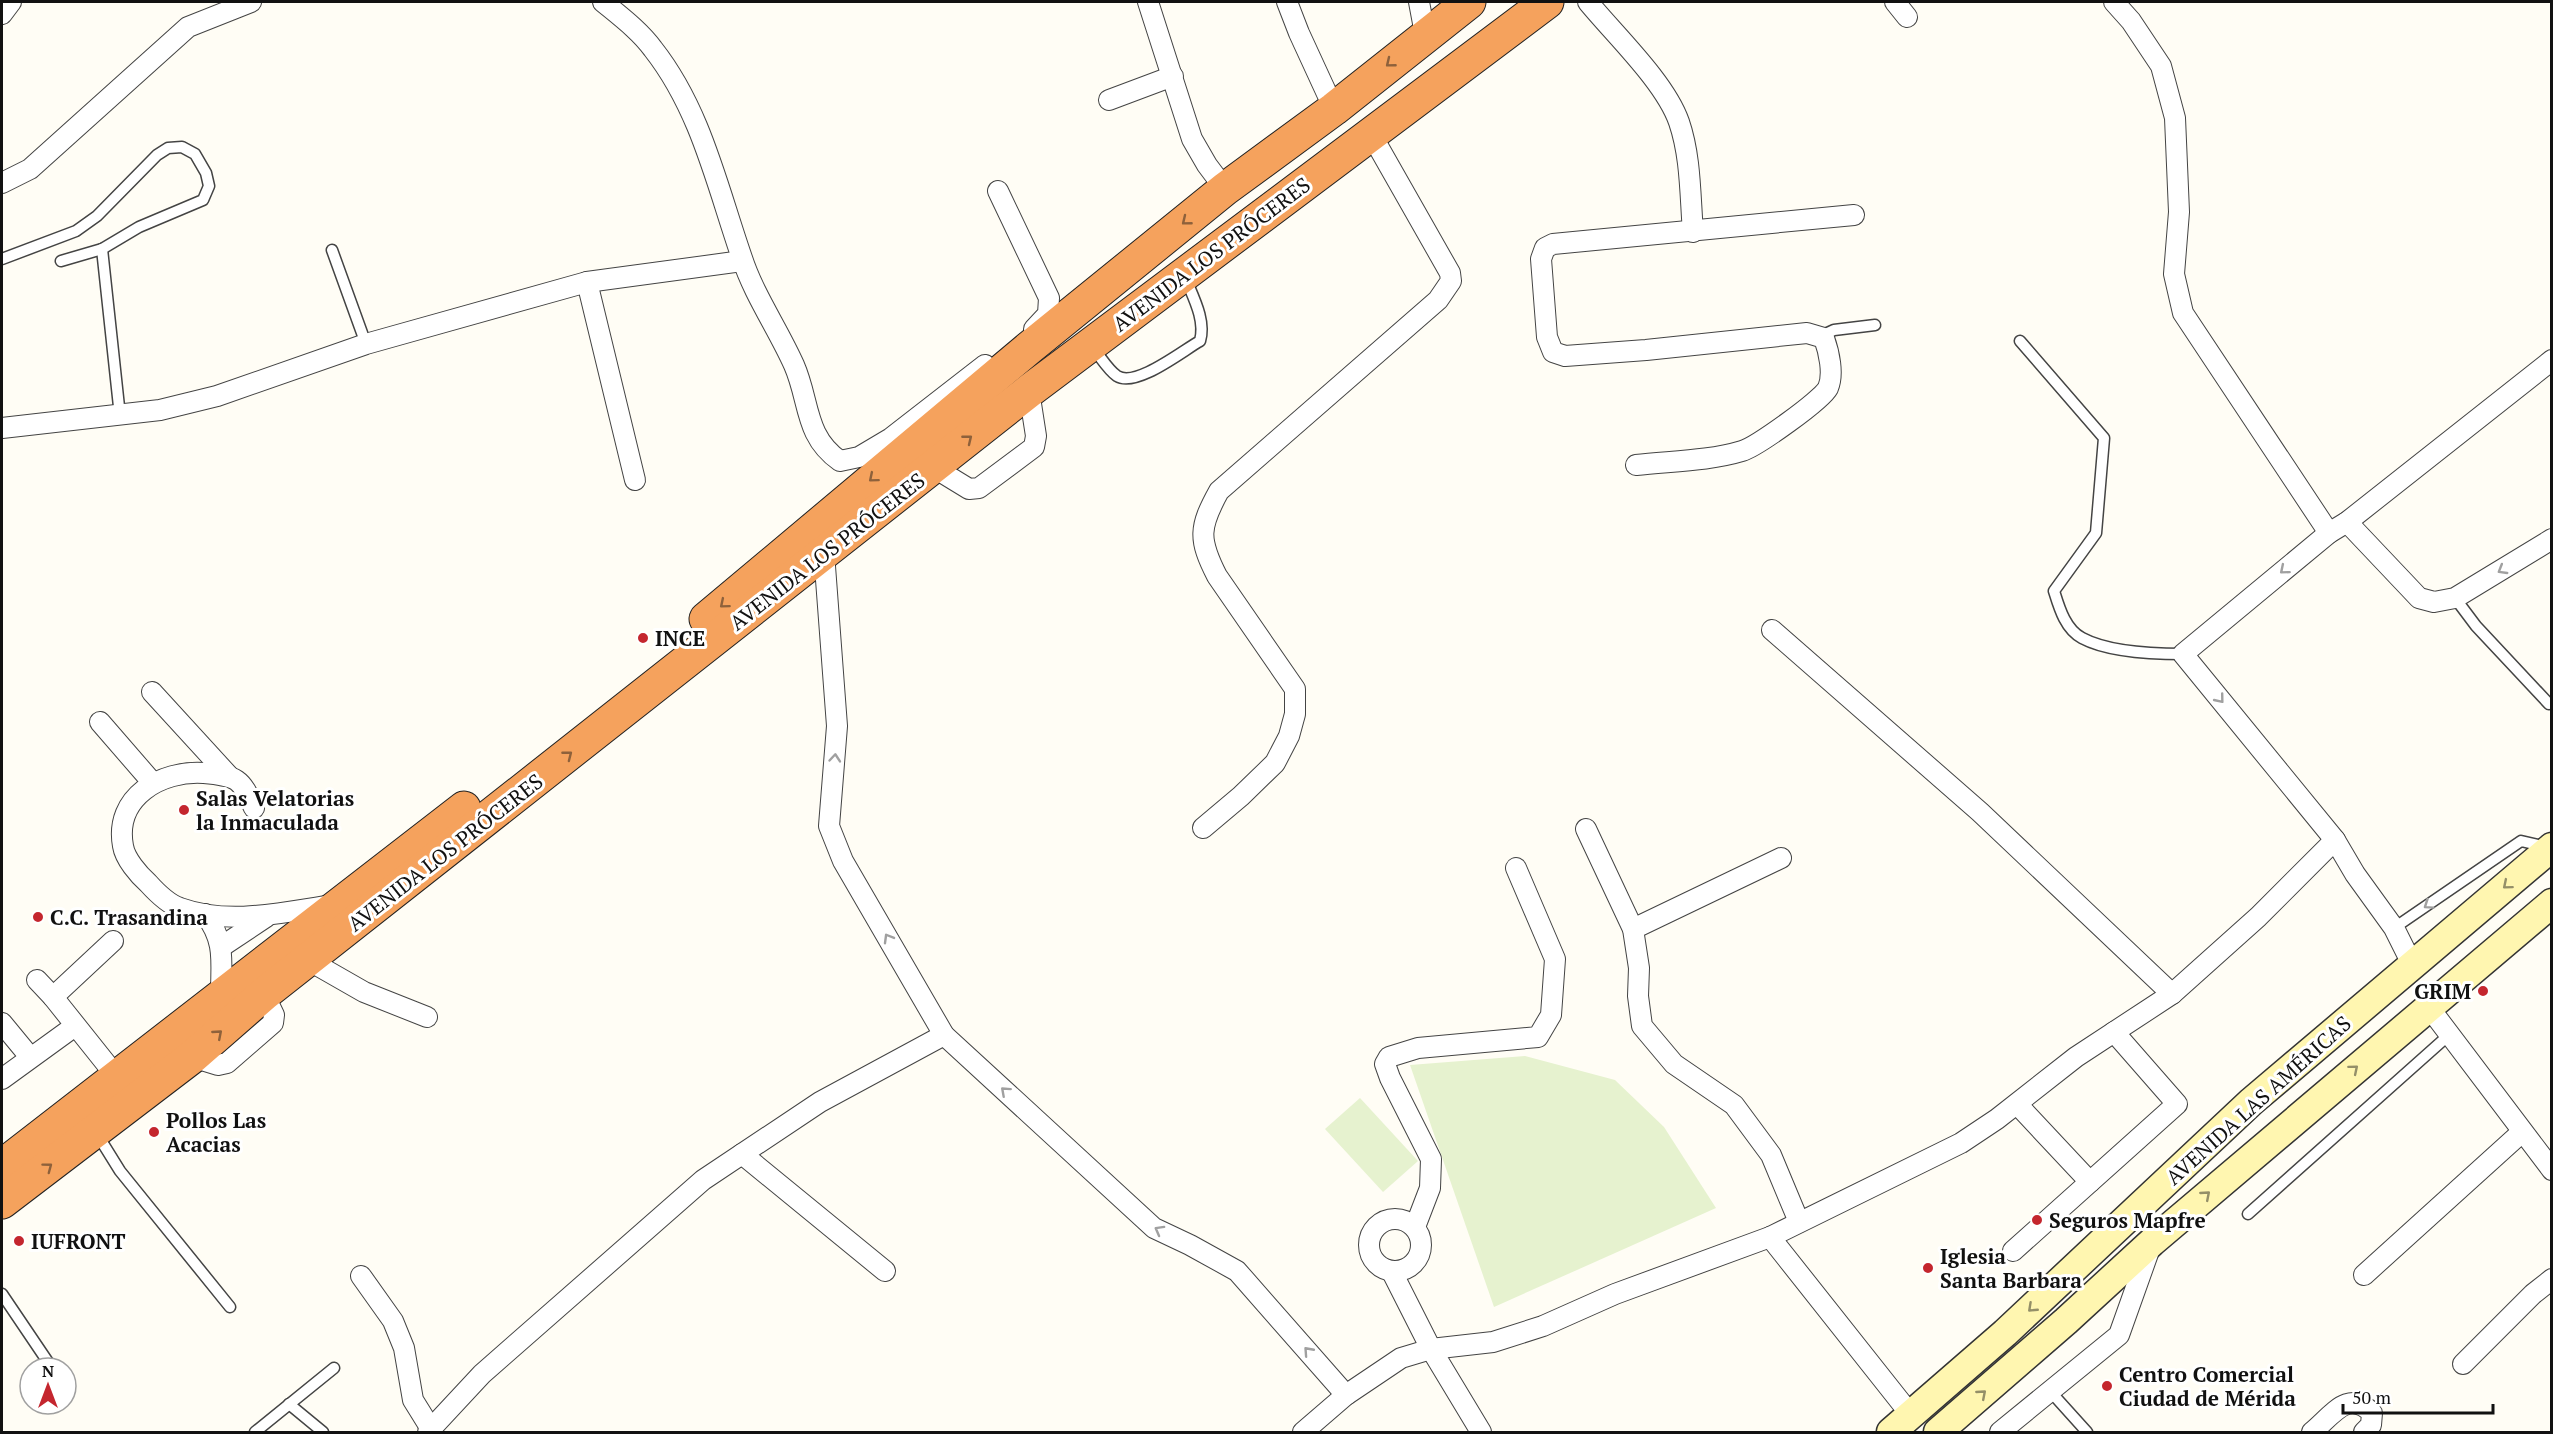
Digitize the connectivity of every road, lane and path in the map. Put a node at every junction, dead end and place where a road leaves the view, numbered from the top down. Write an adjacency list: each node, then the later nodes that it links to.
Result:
1 (10, 2): 11 (street)
2 (251, 2): 17 (street)
3 (603, 2): 26 (street)
4 (1148, 2): 13 (street)
5 (1287, 2): 15 (street)
6 (1419, 2): 12 (street)
7 (1469, 2): 12 (highway, AVENIDA LOS PRÓCERES)
8 (1547, 2): 16 (highway, AVENIDA LOS PRÓCERES)
9 (1588, 2): 21 (street)
10 (2114, 2): 43 (street)
11 (2, 14)
12 (1425, 34): 15 (highway, AVENIDA LOS PRÓCERES, one-way to 15)
13 (1173, 76): 14 (street); 18 (street)
14 (1109, 100)
15 (1334, 109): 18 (highway, AVENIDA LOS PRÓCERES)
16 (1371, 134): 27 (highway, AVENIDA LOS PRÓCERES); 55 (street)
17 (2, 183)
18 (1225, 189): 34 (highway, AVENIDA LOS PRÓCERES, one-way to 34)
19 (998, 191): 34 (street)
20 (1854, 216): 21 (street)
21 (1693, 232): 30 (street)
22 (102, 249): 24 (lane); 25 (lane); 37 (lane)
23 (332, 250): 32 (lane)
24 (2, 259)
25 (61, 261)
26 (742, 261): 28 (street); 34 (street)
27 (1184, 273): 33 (highway, AVENIDA LOS PRÓCERES); 33 (lane)
28 (587, 282): 32 (street); 41 (street)
29 (1875, 325): 30 (lane)
30 (1821, 336): 39 (street)
31 (2020, 341): 48 (lane)
32 (366, 344): 37 (street)
33 (1091, 345): 36 (highway, AVENIDA LOS PRÓCERES)
34 (1022, 349): 62 (highway, AVENIDA LOS PRÓCERES, one-way to 62)
35 (2552, 360): 42 (street)
36 (1029, 391): 40 (highway, AVENIDA LOS PRÓCERES, one-way to 36); 40 (street)
37 (120, 416): 38 (street)
38 (2, 428)
39 (1636, 465)
40 (933, 467): 45 (highway, AVENIDA LOS PRÓCERES)
41 (635, 480)
42 (2347, 522): 43 (street); 46 (street)
43 (2329, 533): 48 (street, one-way to 48)
44 (2552, 539): 46 (street, one-way to 46)
45 (824, 554): 69 (highway, AVENIDA LOS PRÓCERES, one-way to 45); 81 (street, one-way to 45)
46 (2455, 598): 50 (lane)
47 (1772, 630): 73 (street)
48 (2182, 654): 57 (street, one-way to 57)
49 (152, 692): 52 (street)
50 (2549, 704)
51 (100, 722): 53 (street)
52 (228, 775): 53 (street); 54 (street)
53 (152, 782): 63 (street)
54 (254, 808)
55 (1203, 828)
56 (1586, 829): 66 (street)
57 (2335, 840): 65 (street); 73 (street)
58 (2551, 848): 65 (lane, one-way to 65); 70 (street, AVENIDA LAS AMÉRICAS, one-way to 70)
59 (1781, 858): 66 (street)
60 (1516, 868): 97 (street)
61 (2552, 903): 75 (street, AVENIDA LAS AMÉRICAS)
62 (340, 904): 64 (street); 72 (highway, AVENIDA LOS PRÓCERES)
63 (205, 914): 64 (street); 68 (street)
64 (271, 914): 68 (street)
65 (2394, 928): 70 (street)
66 (1633, 929): 96 (street)
67 (113, 941): 74 (street)
68 (221, 947): 72 (street)
69 (308, 960): 76 (street); 88 (highway, AVENIDA LOS PRÓCERES)
70 (2413, 966): 85 (street, AVENIDA LAS AMÉRICAS)
71 (37, 980): 74 (street)
72 (221, 994): 83 (highway, AVENIDA LOS PRÓCERES)
73 (2172, 994): 79 (street)
74 (53, 997): 78 (street)
75 (2428, 1006): 80 (street); 87 (street, AVENIDA LAS AMÉRICAS, one-way to 75)
76 (427, 1017)
77 (2, 1023): 82 (street)
78 (75, 1026): 82 (street); 83 (street)
79 (2114, 1032): 86 (street); 93 (street)
80 (2450, 1034): 89 (street); 95 (lane)
81 (944, 1035): 90 (street); 113 (street, one-way to 81)
82 (30, 1057): 84 (street)
83 (116, 1076): 91 (highway, AVENIDA LOS PRÓCERES)
84 (2, 1079)
85 (2251, 1102): 87 (street); 115 (street, AVENIDA LAS AMÉRICAS, one-way to 115)
86 (2017, 1104): 93 (street); 96 (street)
87 (2284, 1128): 99 (street, AVENIDA LAS AMÉRICAS, one-way to 87)
88 (95, 1131): 94 (highway, AVENIDA LOS PRÓCERES, one-way to 88); 107 (lane)
89 (2522, 1132): 92 (street); 103 (street)
90 (742, 1154): 101 (street); 116 (street)
91 (2, 1166)
92 (2552, 1170)
93 (2090, 1182): 100 (street)
94 (2, 1202)
95 (2248, 1214)
96 (1799, 1222): 98 (street)
97 (1415, 1227): 102 (street); 102 (street)
98 (1770, 1237): 108 (street); 115 (street)
99 (2152, 1242): 112 (street); 121 (street, AVENIDA LAS AMÉRICAS, one-way to 99)
100 (2013, 1251)
101 (885, 1271)
102 (1392, 1272): 108 (street)
103 (2364, 1275)
104 (361, 1276): 116 (street)
105 (2552, 1280): 110 (street)
106 (2, 1294): 109 (lane)
107 (230, 1307)
108 (1431, 1349): 113 (street); 120 (street)
109 (44, 1356)
110 (2463, 1364)
111 (334, 1368): 114 (lane)
112 (2050, 1392): 122 (street); 123 (lane)
113 (1346, 1395): 119 (street)
114 (289, 1404): 117 (lane); 118 (lane)
115 (1901, 1424)
116 (429, 1431)
117 (255, 1432)
118 (323, 1432)
119 (1303, 1432)
120 (1481, 1432)
121 (1938, 1432)
122 (2000, 1432)
123 (2087, 1432)
124 (2312, 1432): 125 (street)
125 (2364, 1432)

